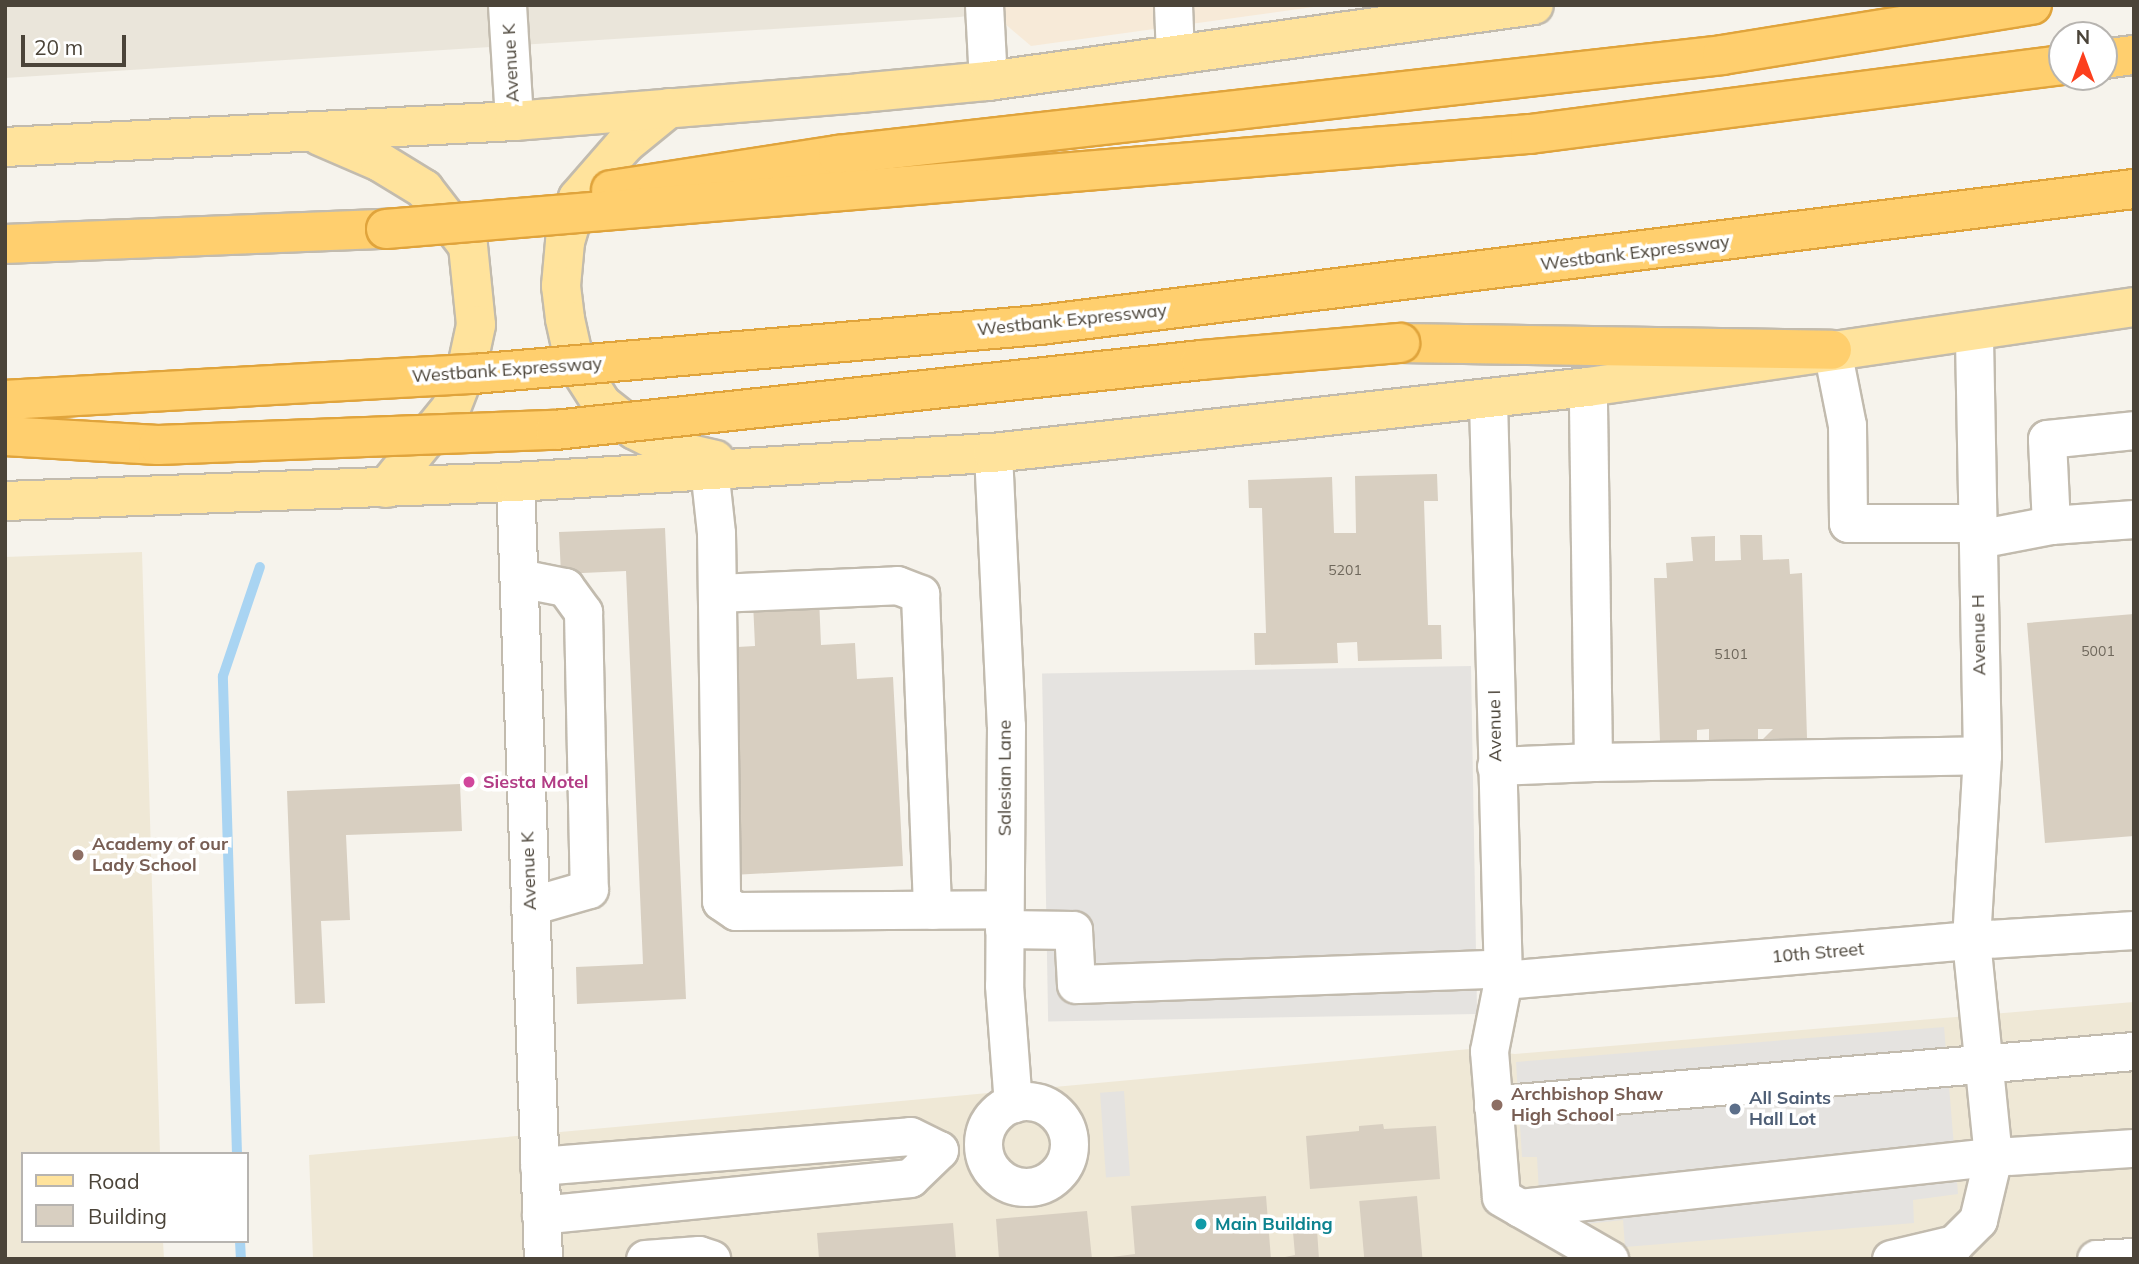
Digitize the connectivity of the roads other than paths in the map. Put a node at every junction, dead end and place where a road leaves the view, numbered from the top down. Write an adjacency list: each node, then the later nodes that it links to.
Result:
1 (507, 5): 11 (street, Avenue K)
2 (984, 5): 9 (street)
3 (1173, 5): 7 (street)
4 (1534, 5): 6 (main road)
5 (2032, 5): 15 (highway, bridge)
6 (1474, 10): 7 (main road)
7 (1175, 55): 9 (main road)
8 (2048, 67): 15 (highway, bridge)
9 (988, 80): 10 (main road)
10 (669, 108): 11 (main road); 26 (main road)
11 (514, 121): 12 (main road)
12 (313, 133): 13 (main road); 28 (main road)
13 (5, 147)
14 (2134, 189): 21 (highway, Westbank Expressway, bridge)
15 (524, 220): 16 (highway, bridge)
16 (5, 244)
17 (2134, 307): 18 (main road)
18 (1974, 331): 19 (main road); 32 (street, Avenue H)
19 (1832, 350): 20 (main road); 24 (highway, bridge); 32 (street)
20 (1588, 387): 22 (main road); 36 (street)
21 (5, 400)
22 (1488, 400): 25 (main road); 37 (street, Avenue I)
23 (2134, 430): 31 (street)
24 (5, 436)
25 (993, 453): 26 (main road); 40 (street, Salesian Lane)
26 (709, 464): 27 (main road); 34 (street)
27 (515, 482): 28 (main road); 33 (street, Avenue K)
28 (386, 488): 29 (main road)
29 (5, 500)
30 (2134, 519): 31 (street)
31 (2052, 525): 32 (street)
32 (1978, 531): 35 (street, Avenue H)
33 (519, 579): 38 (street, Avenue K); 38 (street)
34 (717, 593): 39 (street); 39 (street)
35 (1982, 755): 36 (street); 42 (street, Avenue H)
36 (1592, 762): 37 (street)
37 (1496, 766): 43 (street, Avenue I)
38 (530, 906): 52 (street, Avenue K)
39 (932, 910): 40 (street)
40 (1004, 919): 43 (street, 10th Street); 46 (street, Salesian Lane)
41 (2134, 930): 42 (street, 10th Street)
42 (1971, 940): 43 (street, 10th Street); 45 (street, Avenue H)
43 (1503, 974): 47 (street, Avenue I)
44 (2134, 1051): 45 (street)
45 (1983, 1062): 47 (street); 51 (street, Avenue H)
46 (1013, 1104): 48 (street); 48 (street)
47 (1493, 1105): 53 (street, Avenue I)
48 (983, 1141): 50 (street)
49 (2134, 1147): 51 (street)
50 (939, 1150): 52 (street); 54 (street)
51 (1993, 1157): 53 (street); 60 (street, Avenue H)
52 (539, 1166): 54 (street, Avenue K)
53 (1520, 1208): 59 (street)
54 (541, 1214): 56 (street, Avenue K)
55 (2134, 1257): 61 (street)
56 (543, 1259)
57 (645, 1259): 58 (street)
58 (710, 1259)
59 (1609, 1259)
60 (1891, 1259)
61 (2096, 1259)

